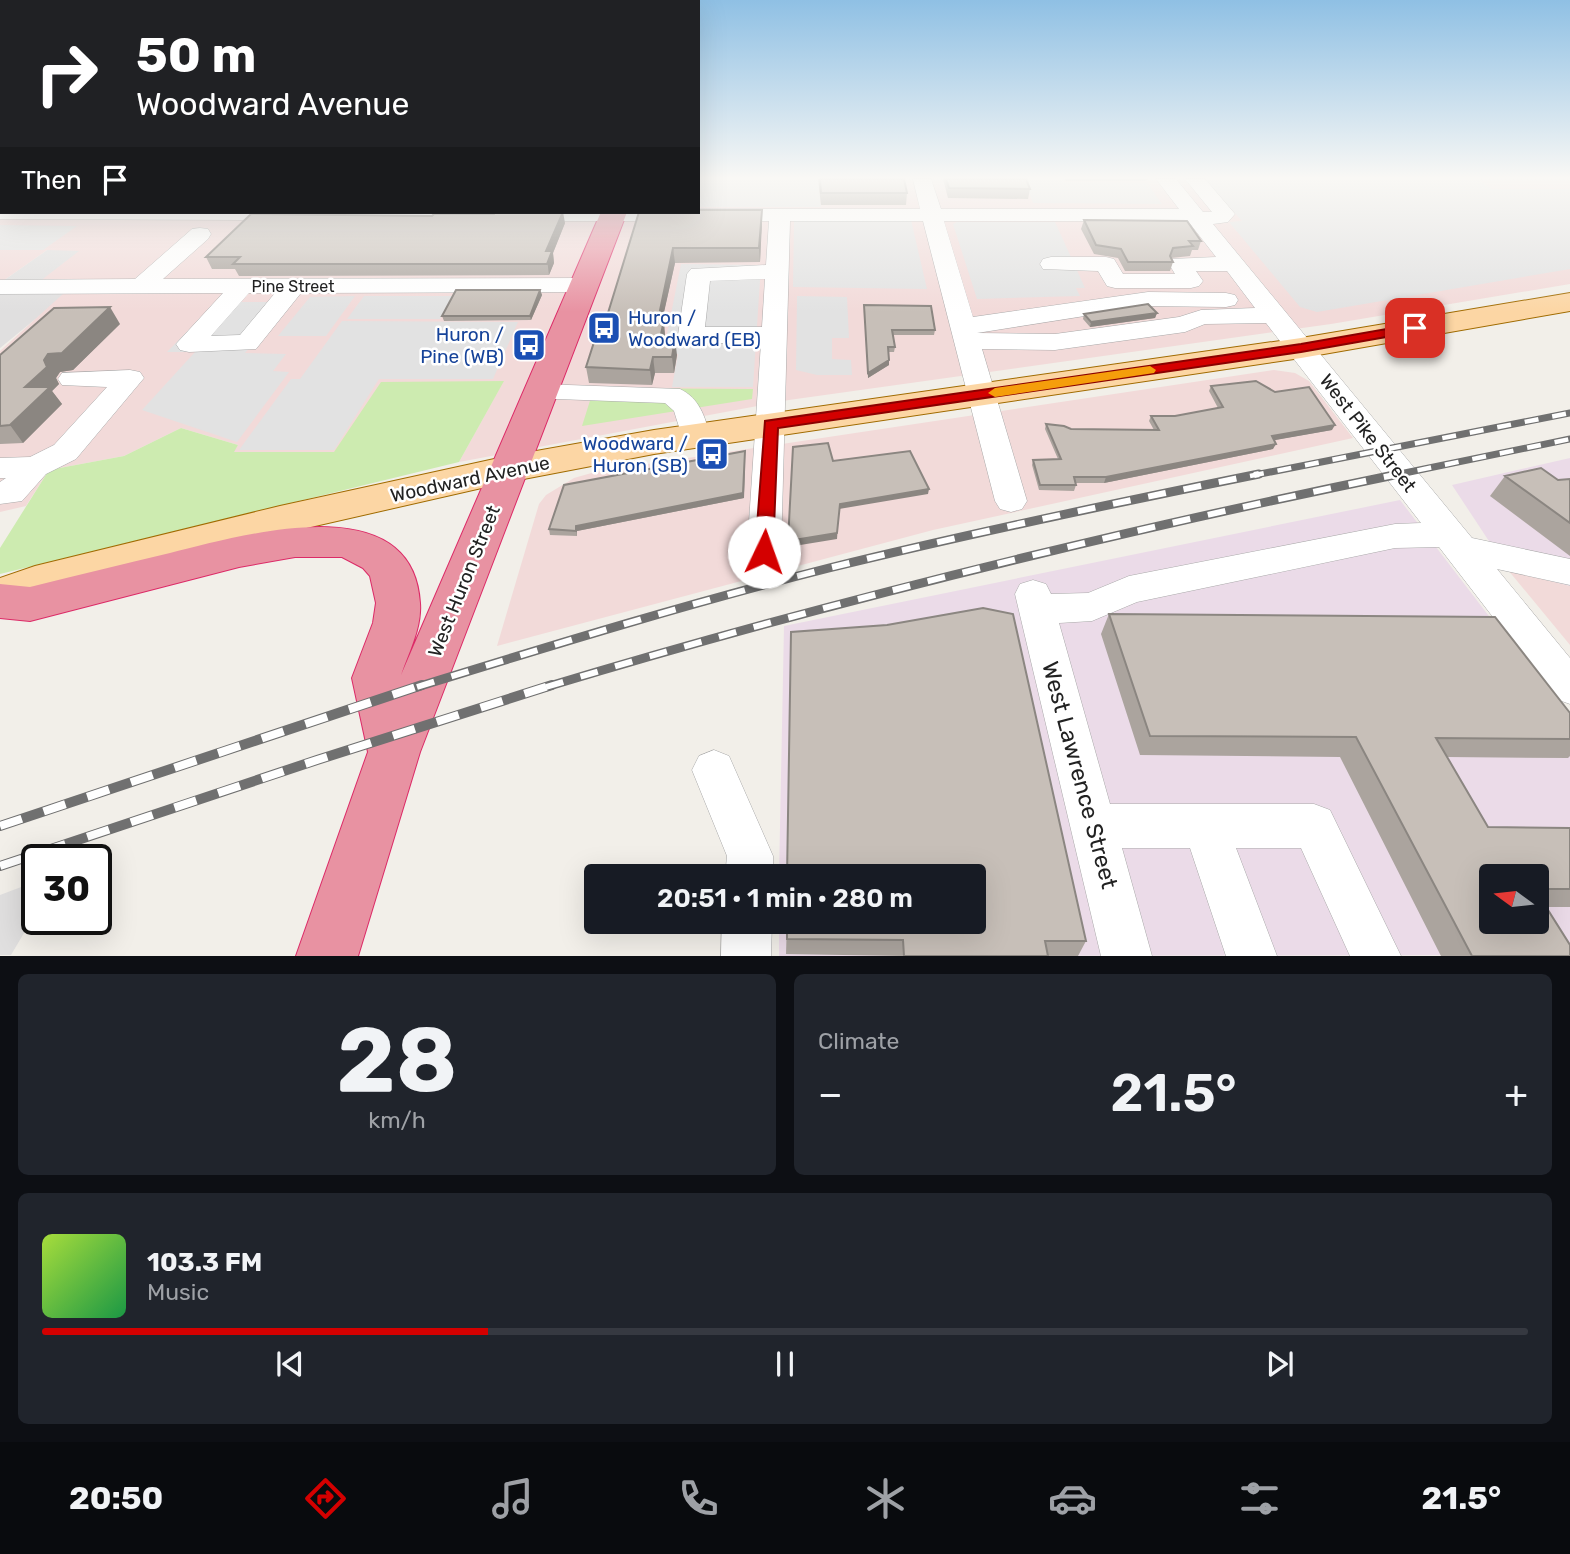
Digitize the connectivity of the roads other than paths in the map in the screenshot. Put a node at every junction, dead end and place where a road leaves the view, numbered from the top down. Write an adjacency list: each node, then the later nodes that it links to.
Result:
1 (609, 224): 9 (highway, West Huron Street)
2 (780, 224): 8 (street)
3 (934, 224): 21 (street)
4 (1201, 224): 7 (street, West Pike Street)
5 (200, 234): 10 (street)
6 (1051, 264): 7 (street)
7 (1234, 264): 17 (street, West Pike Street)
8 (777, 272): 22 (street); 22 (street)
9 (585, 285): 12 (street, Pine Street); 26 (highway, West Huron Street)
10 (142, 286): 11 (street, Pine Street); 14 (street, Pine Street)
11 (243, 286): 12 (street, Pine Street); 12 (street)
12 (294, 286)
13 (0, 287): 14 (street, Pine Street)
14 (86, 287): 18 (street)
15 (1181, 299): 17 (street); 19 (street); 20 (street)
16 (1570, 302): 24 (main road, Woodward Avenue)
17 (1268, 307): 19 (street); 24 (street, West Pike Street)
18 (58, 310)
19 (1201, 317): 23 (street)
20 (1015, 318): 21 (street); 23 (street)
21 (964, 334): 23 (street); 27 (street)
22 (775, 335): 28 (street)
23 (1032, 342)
24 (1301, 348): 27 (main road, Woodward Avenue); 35 (street, West Pike Street)
25 (72, 379): 30 (street)
26 (540, 392): 29 (street); 32 (highway, West Huron Street)
27 (981, 395): 28 (main road, Woodward Avenue); 34 (street)
28 (770, 424): 29 (main road, Woodward Avenue); 36 (street)
29 (695, 436): 32 (main road, Woodward Avenue)
30 (35, 467): 31 (street); 33 (street)
31 (0, 468)
32 (508, 470): 38 (main road, Woodward Avenue); 40 (highway, West Huron Street)
33 (0, 493)
34 (1011, 501)
35 (1454, 542): 37 (street); 39 (street, West Pike Street); 42 (street, West Lawrence Street)
36 (764, 552)
37 (1570, 572)
38 (0, 598): 40 (highway)
39 (1570, 688)
40 (394, 752): 46 (highway, West Huron Street)
41 (714, 770): 44 (street)
42 (1093, 826): 43 (street); 48 (street, West Lawrence Street)
43 (1205, 826): 49 (street); 50 (street)
44 (750, 864)
45 (747, 934): 47 (street)
46 (327, 956)
47 (746, 956)
48 (1127, 956)
49 (1252, 956)
50 (1376, 956)

